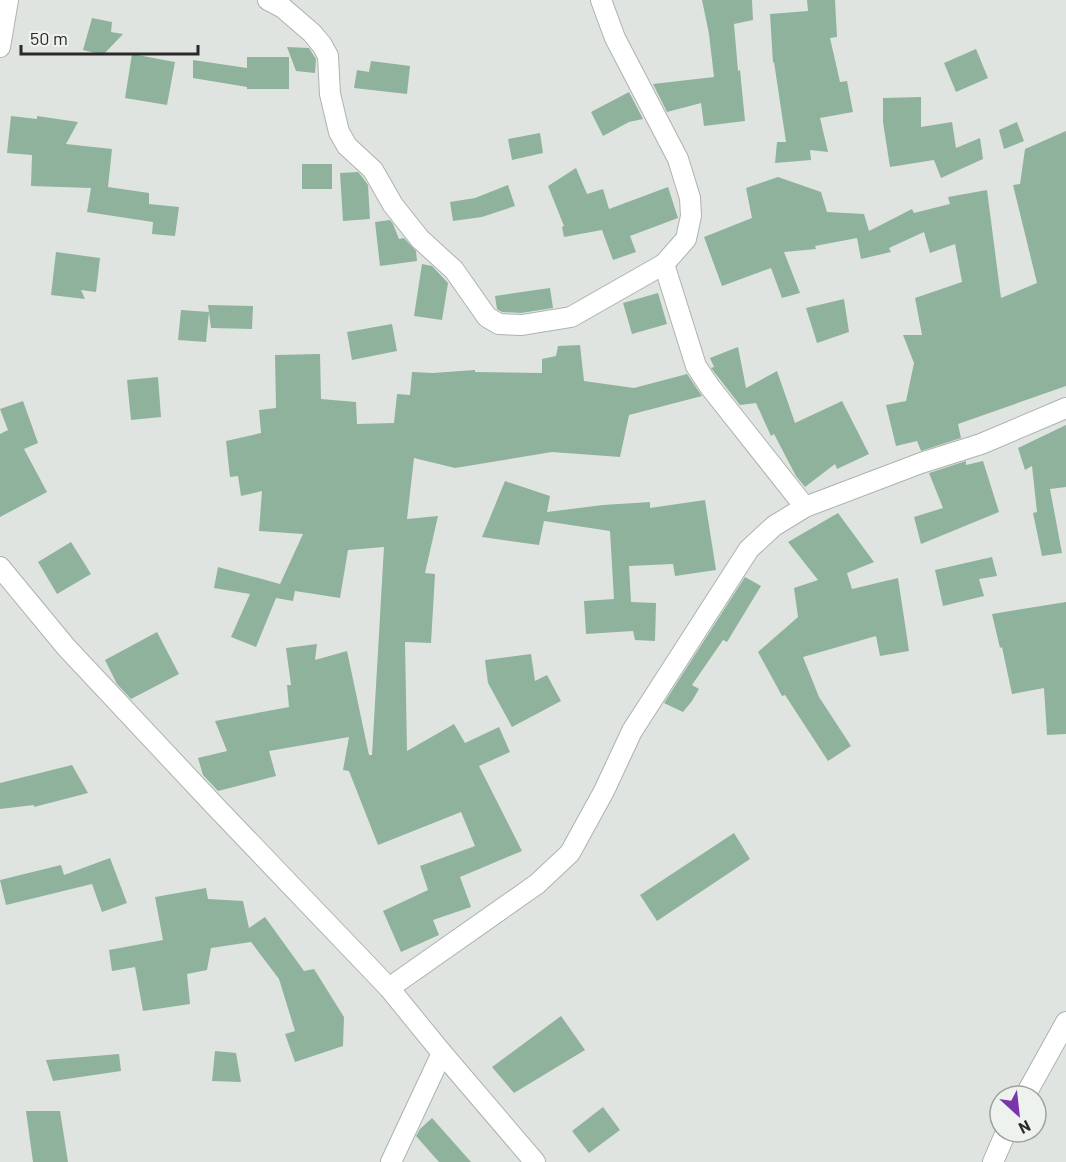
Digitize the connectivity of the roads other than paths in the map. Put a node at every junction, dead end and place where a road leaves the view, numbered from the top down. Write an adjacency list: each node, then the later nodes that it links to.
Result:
1 (8, 0): 4 (street)
2 (268, 0): 5 (street)
3 (601, 0): 5 (street)
4 (0, 47)
5 (664, 264): 7 (street)
6 (1066, 408): 7 (street)
7 (805, 507): 9 (street)
8 (0, 567): 9 (street)
9 (388, 988): 11 (street)
10 (1066, 1022): 12 (street)
11 (441, 1053): 14 (street); 15 (street)
12 (1032, 1084)
13 (1001, 1144): 16 (street)
14 (391, 1162)
15 (535, 1162)
16 (993, 1162)

